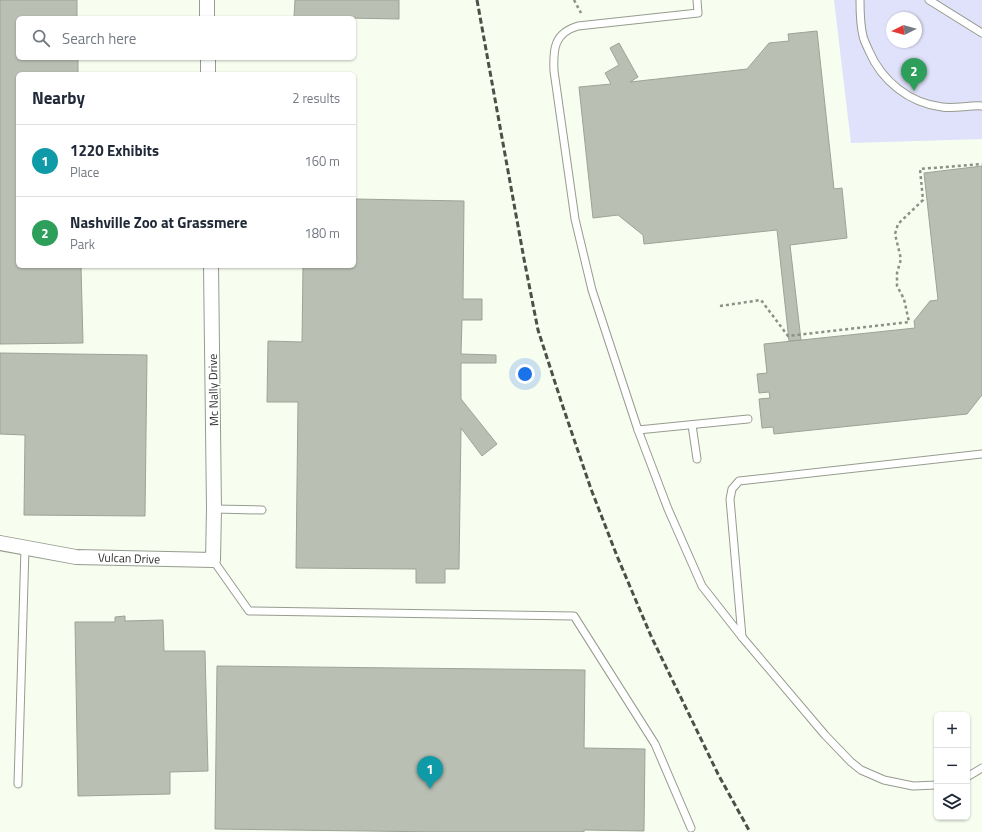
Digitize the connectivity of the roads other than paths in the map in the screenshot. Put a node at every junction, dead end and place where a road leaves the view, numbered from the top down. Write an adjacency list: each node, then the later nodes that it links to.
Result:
1 (207, 0): 5 (street)
2 (697, 0): 13 (lane)
3 (860, 0): 9 (lane)
4 (929, 0): 6 (lane)
5 (207, 16)
6 (982, 33)
7 (208, 60): 8 (street)
8 (208, 72)
9 (982, 106)
10 (211, 268): 17 (street, Mc Nally Drive)
11 (748, 419): 12 (lane)
12 (692, 425): 13 (lane); 15 (lane)
13 (638, 430): 21 (lane)
14 (982, 454): 21 (lane)
15 (697, 459)
16 (262, 510): 17 (lane)
17 (214, 512): 20 (street)
18 (0, 543): 19 (street, Vulcan Drive)
19 (25, 548): 20 (street, Vulcan Drive); 24 (lane)
20 (213, 560): 26 (lane)
21 (742, 637): 25 (lane)
22 (982, 768): 23 (lane)
23 (970, 775)
24 (18, 784)
25 (934, 785)
26 (691, 828)

